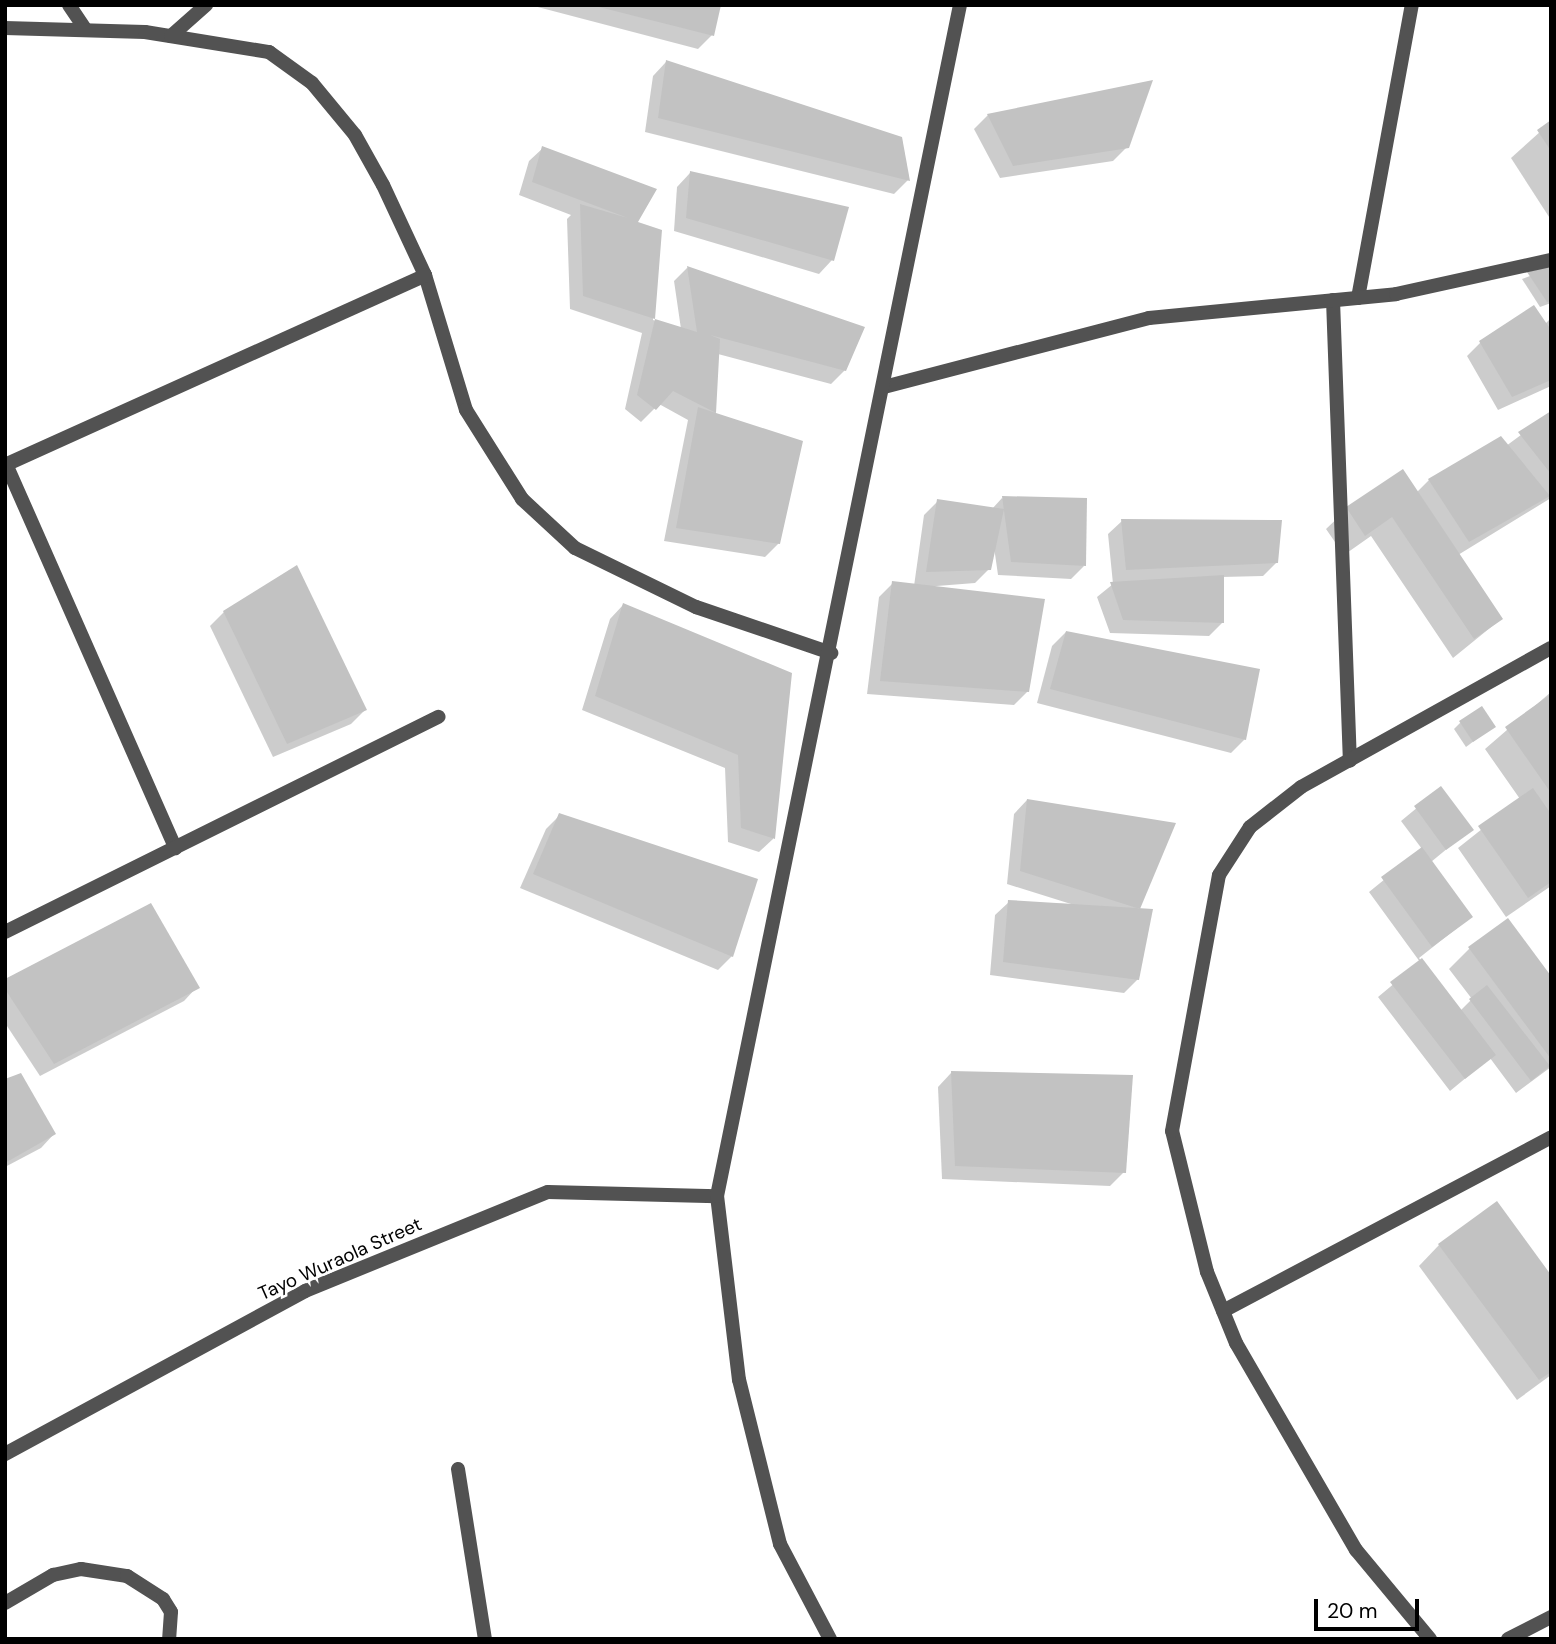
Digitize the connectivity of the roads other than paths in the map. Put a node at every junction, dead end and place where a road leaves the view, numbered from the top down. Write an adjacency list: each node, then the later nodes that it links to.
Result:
1 (69, 5): 6 (street)
2 (206, 5): 7 (street)
3 (960, 5): 12 (street)
4 (1412, 5): 10 (street)
5 (5, 29): 6 (street)
6 (86, 30): 7 (street)
7 (171, 36): 9 (street)
8 (1551, 260): 10 (street)
9 (425, 275): 13 (street); 15 (street)
10 (1358, 298): 11 (street)
11 (1333, 300): 12 (street); 17 (street)
12 (884, 387): 15 (street)
13 (6, 464): 18 (street)
14 (1551, 648): 17 (street)
15 (831, 653): 21 (street)
16 (439, 717): 18 (street)
17 (1350, 761): 22 (street)
18 (175, 848): 19 (street)
19 (5, 932)
20 (1551, 1137): 22 (street)
21 (717, 1196): 23 (street, Tayo Wuraola Street); 29 (street)
22 (1223, 1311): 30 (street)
23 (5, 1454)
24 (458, 1469): 28 (street)
25 (5, 1603): 27 (street)
26 (1551, 1617): 31 (street)
27 (169, 1639)
28 (485, 1639)
29 (830, 1639)
30 (1430, 1639)
31 (1508, 1639)

